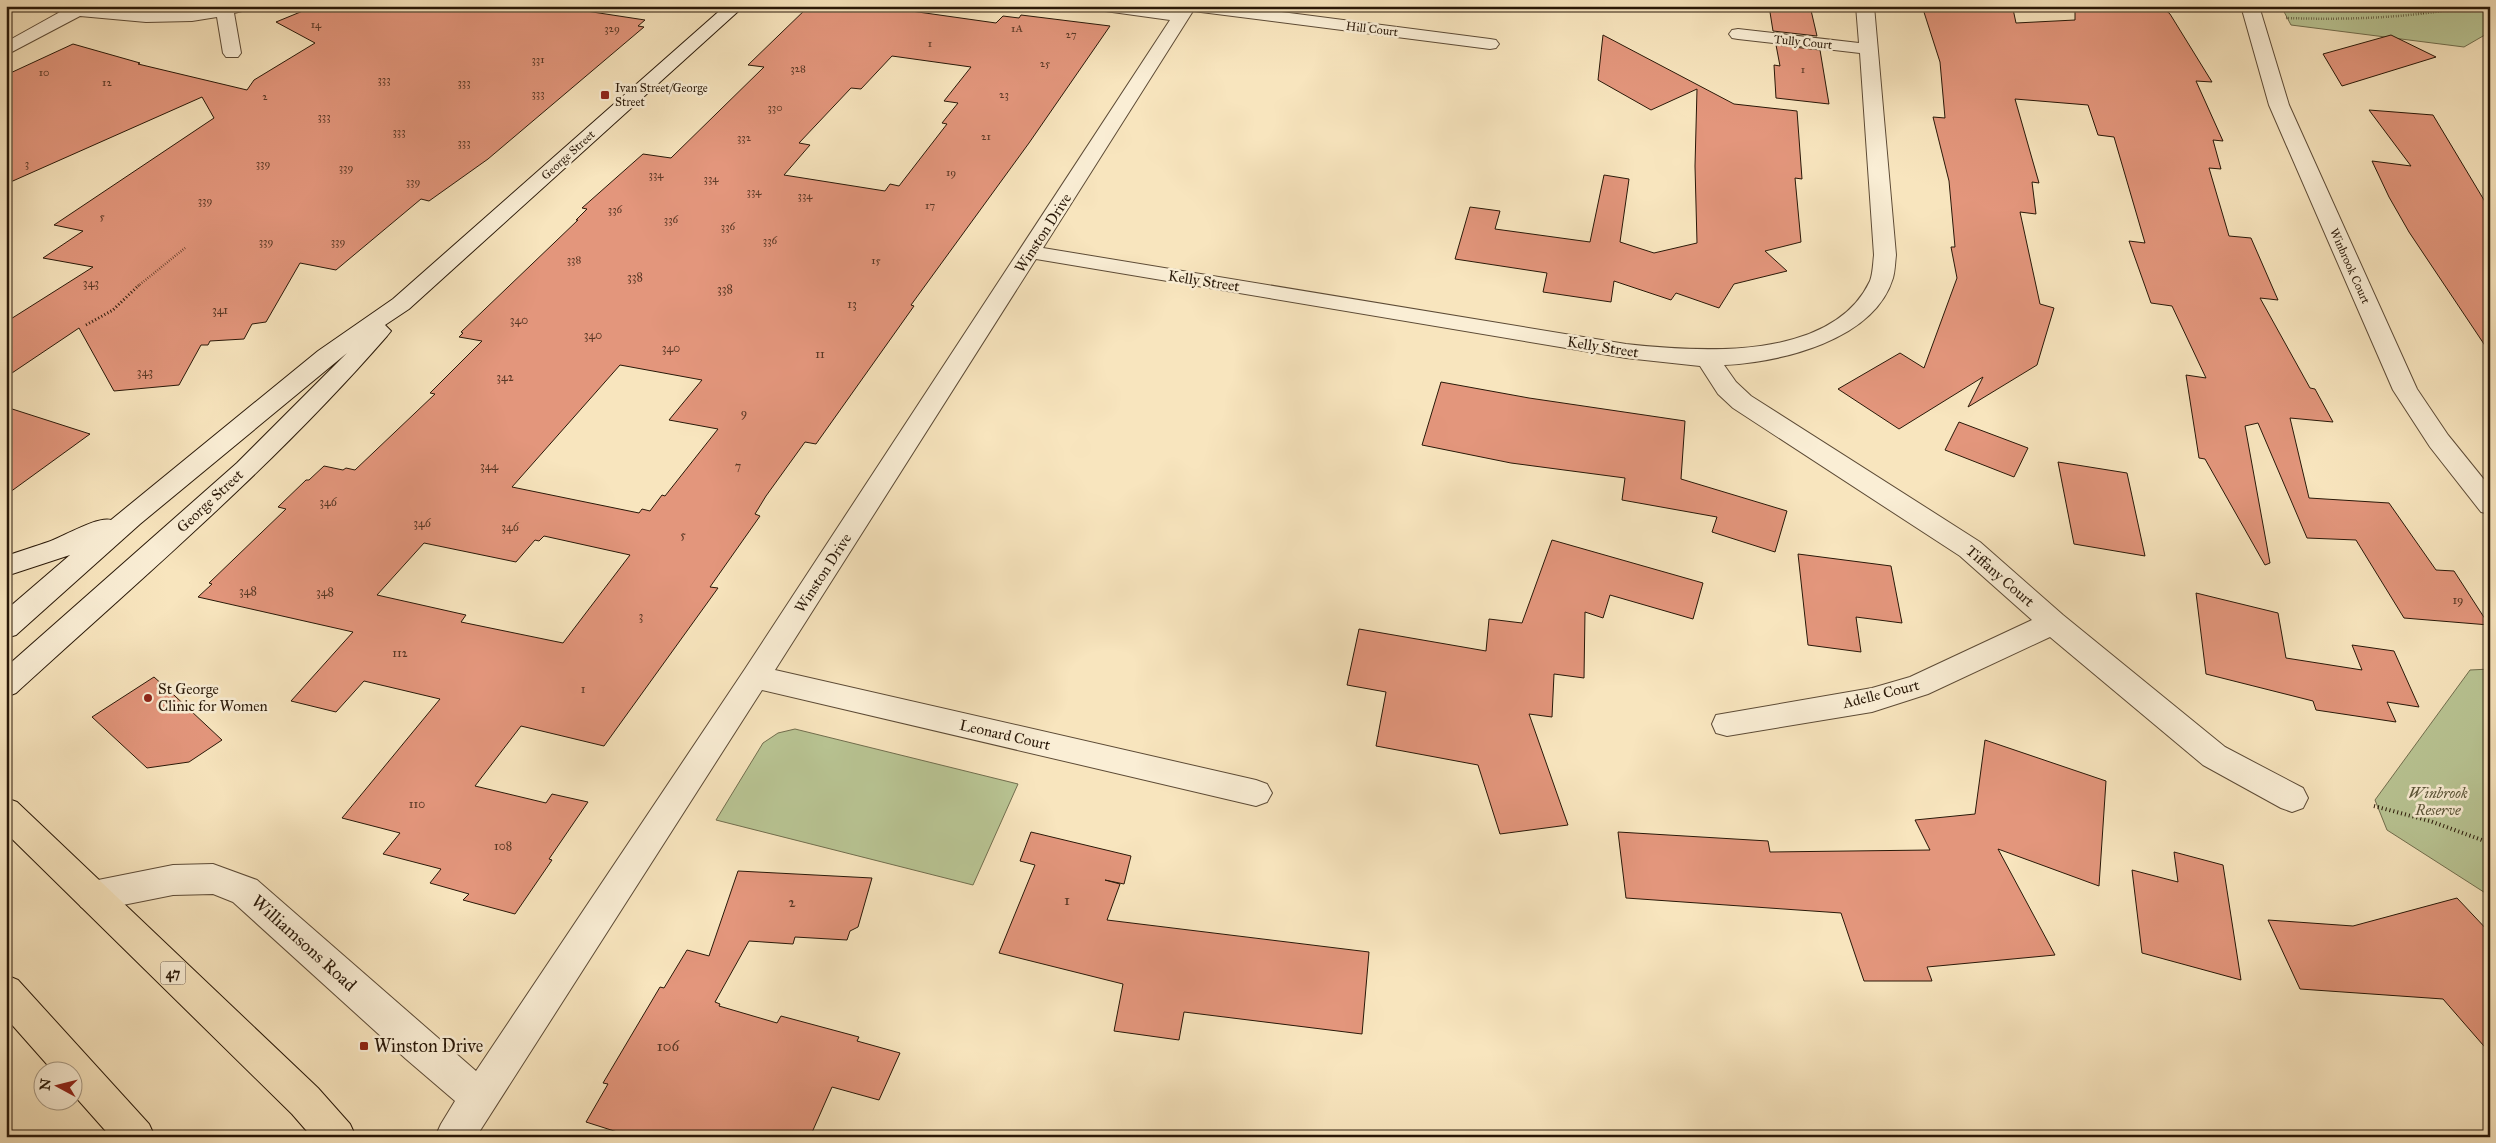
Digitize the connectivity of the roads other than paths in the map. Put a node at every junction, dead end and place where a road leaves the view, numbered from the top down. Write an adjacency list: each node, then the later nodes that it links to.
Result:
1 (52, 6): 7 (street)
2 (736, 6): 15 (street, George Street)
3 (1104, 6): 8 (street, Hill Court)
4 (1866, 6): 11 (street, Kelly Street)
5 (2250, 6): 17 (street, Winbrook Court)
6 (233, 8): 7 (street); 13 (street)
7 (77, 10): 12 (street)
8 (1188, 10): 10 (street, Hill Court); 14 (street, Winston Drive)
9 (1738, 34): 11 (street, Tully Court)
10 (1490, 44)
11 (1868, 49): 16 (street, Kelly Street)
12 (6, 50)
13 (232, 53)
14 (1030, 252): 16 (street, Kelly Street); 22 (street, Winston Drive)
15 (401, 304): 18 (street, George Street); 23 (street, George Street)
16 (1707, 358): 20 (street, Tiffany Court)
17 (2490, 505)
18 (131, 517): 19 (street); 21 (street, George Street)
19 (6, 566)
20 (2053, 623): 24 (street, Adelle Court); 26 (street, Tiffany Court)
21 (6, 627)
22 (755, 677): 25 (street, Leonard Court); 30 (street, Winston Drive)
23 (6, 685)
24 (1727, 724)
25 (1256, 793)
26 (2292, 798)
27 (6, 812): 28 (main road, 47)
28 (93, 896): 30 (street, Williamsons Road); 32 (main road, 47)
29 (6, 992): 31 (main road)
30 (480, 1098): 33 (street, Winston Drive)
31 (136, 1137)
32 (337, 1137)
33 (454, 1137)

